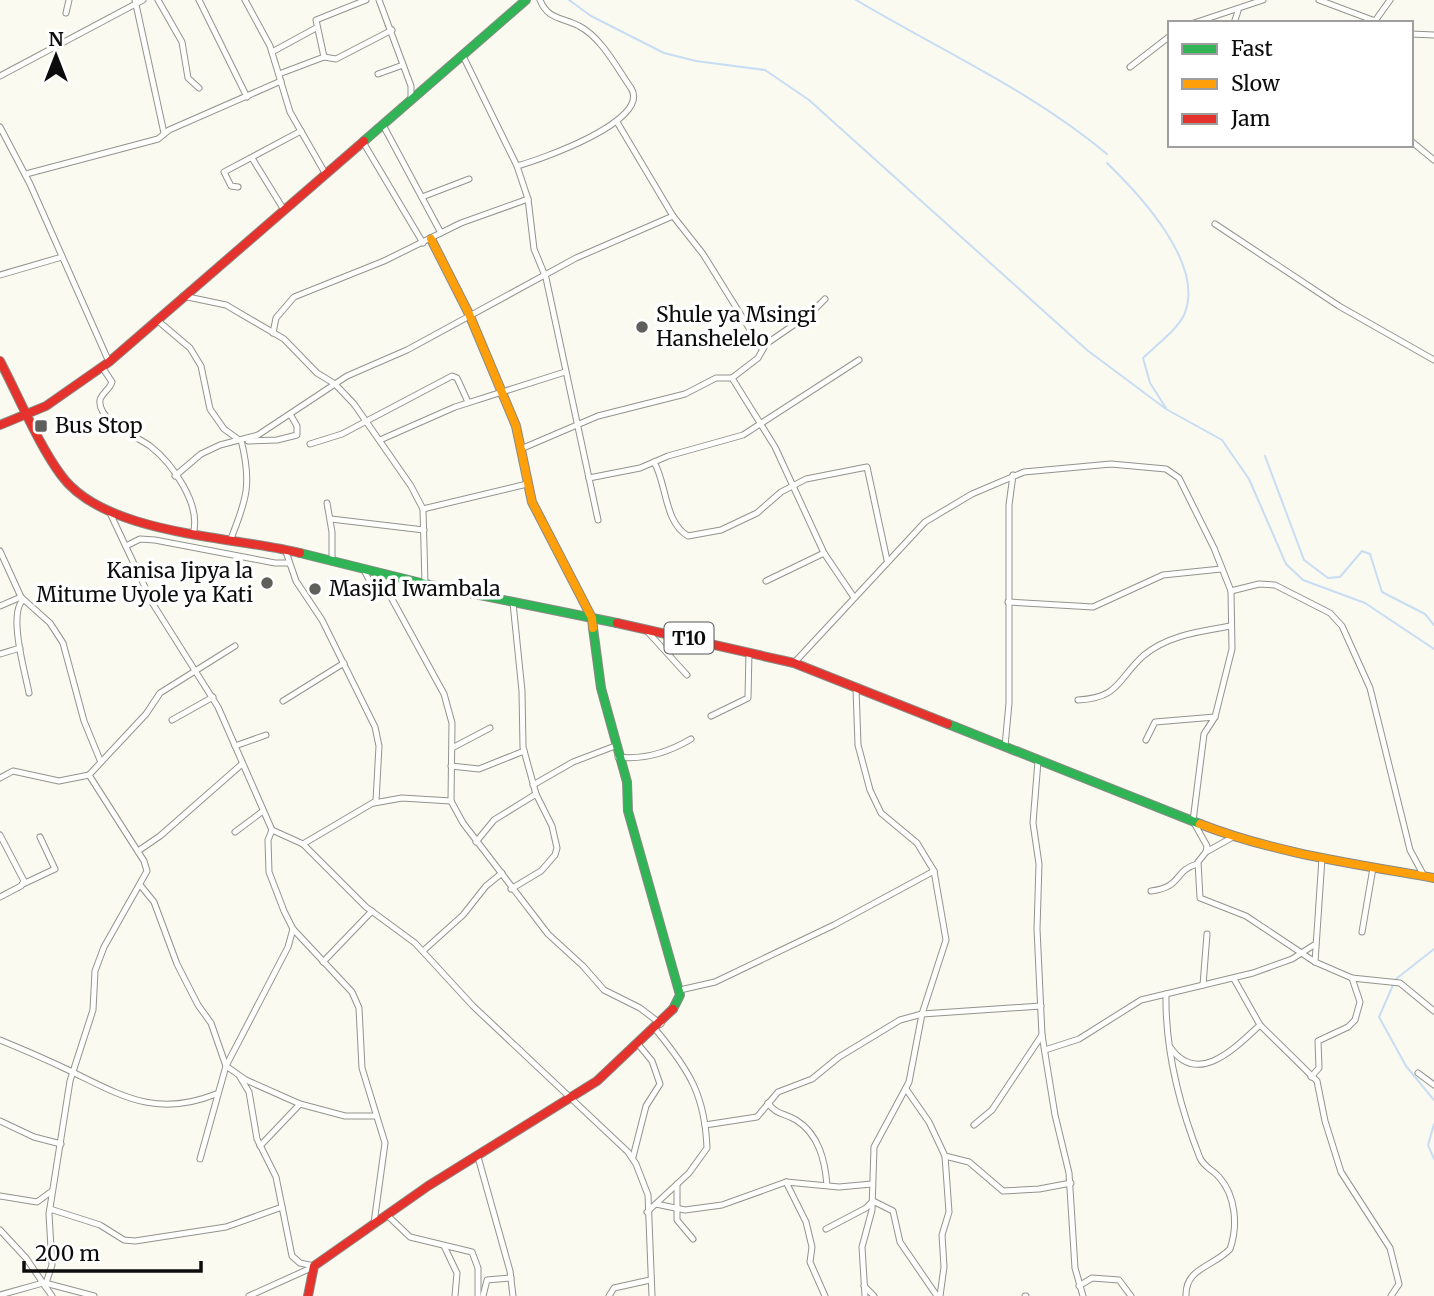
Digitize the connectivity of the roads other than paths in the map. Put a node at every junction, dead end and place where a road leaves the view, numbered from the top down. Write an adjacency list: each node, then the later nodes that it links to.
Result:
1 (69, 0): 15 (street)
2 (143, 0): 13 (street)
3 (158, 0): 33 (street)
4 (199, 0): 34 (street)
5 (245, 0): 25 (street)
6 (366, 0): 20 (street)
7 (379, 0): 21 (street)
8 (526, 0): 26 (main road)
9 (540, 0): 36 (street)
10 (1263, 0): 14 (street)
11 (1319, 0): 18 (street)
12 (1390, 0): 19 (street)
13 (135, 2): 31 (street); 40 (street)
14 (1238, 10): 16 (street); 17 (street)
15 (66, 13)
16 (1201, 21)
17 (1235, 21)
18 (1373, 21)
19 (1377, 21)
20 (316, 28): 25 (street); 27 (street)
21 (393, 30): 27 (street); 28 (street)
22 (1413, 34): 23 (street)
23 (1434, 35)
24 (1168, 38): 29 (street)
25 (272, 52): 32 (street)
26 (463, 56): 35 (main road); 45 (street)
27 (324, 57): 32 (street)
28 (403, 65): 30 (street); 35 (street)
29 (1130, 67)
30 (379, 74)
31 (0, 76)
32 (280, 78): 34 (street); 39 (street)
33 (199, 88)
34 (247, 97): 40 (street)
35 (411, 100): 37 (main road)
36 (617, 122): 45 (street); 53 (street)
37 (383, 125): 41 (main road); 50 (street)
38 (0, 127): 47 (street)
39 (302, 131): 43 (street); 46 (street)
40 (164, 133): 47 (street)
41 (362, 142): 46 (main road); 56 (street)
42 (1413, 143): 44 (street)
43 (252, 158): 49 (street); 52 (street)
44 (1434, 160)
45 (517, 166): 51 (street)
46 (324, 173): 52 (main road)
47 (26, 174): 57 (street)
48 (469, 179): 50 (street)
49 (238, 187)
50 (422, 197): 55 (street)
51 (528, 199): 55 (street); 59 (street)
52 (284, 210): 60 (main road)
53 (673, 216): 59 (street); 65 (street)
54 (1215, 224): 68 (street)
55 (441, 233): 56 (street)
56 (427, 241): 62 (main road); 64 (street)
57 (62, 257): 58 (street); 69 (street)
58 (0, 275)
59 (546, 278): 62 (street); 70 (street)
60 (183, 296): 63 (main road); 64 (street)
61 (825, 299): 65 (street)
62 (469, 314): 72 (street); 73 (main road)
63 (157, 320): 69 (main road); 81 (street)
64 (273, 333): 72 (street)
65 (762, 349): 71 (street)
66 (0, 360): 76 (main road, T10)
67 (859, 360): 78 (street)
68 (1434, 360)
69 (106, 365): 76 (main road); 87 (street)
70 (565, 372): 73 (street); 80 (street)
71 (732, 378): 78 (street); 80 (street)
72 (335, 384): 75 (street); 77 (street)
73 (501, 392): 74 (street); 84 (main road)
74 (468, 402): 77 (street); 82 (street)
75 (290, 414): 81 (street); 81 (street)
76 (27, 415): 79 (main road); 93 (main road, T10)
77 (367, 422): 82 (street); 83 (street)
78 (762, 424): 85 (street); 90 (street)
79 (0, 425)
80 (576, 426): 84 (street); 88 (street)
81 (242, 440): 87 (street); 98 (street)
82 (380, 440): 92 (street)
83 (310, 444)
84 (523, 448): 89 (main road)
85 (654, 462): 88 (street); 90 (street)
86 (1013, 475): 103 (street); 106 (street); 113 (street)
87 (175, 476): 97 (street)
88 (589, 478): 95 (street)
89 (527, 484): 92 (street); 116 (main road)
90 (791, 486): 102 (street); 103 (street)
91 (327, 503): 94 (street)
92 (423, 509): 96 (street)
93 (110, 513): 97 (main road, T10); 99 (street)
94 (331, 519): 96 (street); 104 (street)
95 (598, 520)
96 (424, 530): 109 (street)
97 (193, 534): 98 (main road, T10)
98 (230, 541): 100 (main road, T10)
99 (125, 546): 105 (street); 125 (street)
100 (285, 549): 104 (main road, T10); 105 (street)
101 (0, 551): 112 (street)
102 (824, 553): 108 (street); 111 (street)
103 (887, 560): 111 (street)
104 (332, 562): 107 (main road, T10)
105 (289, 563): 123 (street)
106 (1221, 569): 110 (street); 113 (street)
107 (364, 570): 109 (main road, T10); 142 (street)
108 (766, 581)
109 (425, 584): 114 (main road, T10)
110 (1230, 591): 117 (street); 171 (street)
111 (853, 596): 124 (street)
112 (22, 598): 115 (street); 120 (street); 145 (street)
113 (1008, 602): 141 (street)
114 (513, 603): 116 (main road, T10); 143 (street)
115 (0, 606)
116 (592, 618): 118 (main road, T10); 140 (main road)
117 (1231, 626): 130 (street); 133 (street)
118 (644, 628): 121 (main road, T10); 126 (street)
119 (235, 646): 125 (street)
120 (20, 649): 122 (street); 128 (street)
121 (748, 651): 124 (main road, T10); 132 (street)
122 (0, 654)
123 (344, 663): 131 (street); 154 (street)
124 (794, 663): 127 (main road, T10)
125 (196, 670): 129 (street); 145 (street)
126 (687, 675)
127 (855, 685): 141 (main road, T10); 169 (street)
128 (29, 692)
129 (213, 697): 134 (street); 139 (street)
130 (1078, 700)
131 (283, 701)
132 (711, 716)
133 (1215, 717): 138 (street); 156 (street)
134 (172, 720)
135 (491, 728): 142 (street)
136 (266, 735): 139 (street)
137 (691, 739): 144 (street)
138 (1146, 740)
139 (235, 746): 147 (street)
140 (615, 746): 144 (main road); 151 (street)
141 (1004, 746): 146 (main road, T10)
142 (452, 748): 148 (street)
143 (524, 751): 148 (street); 151 (street)
144 (618, 757): 190 (main road)
145 (100, 760): 149 (street)
146 (1038, 761): 156 (main road, T10); 192 (street)
147 (242, 764): 155 (street); 164 (street)
148 (451, 766): 153 (street)
149 (89, 775): 150 (street); 164 (street)
150 (0, 778)
151 (533, 785): 152 (street)
152 (536, 794): 162 (street); 175 (street)
153 (452, 801): 154 (street); 162 (street)
154 (374, 803): 163 (street)
155 (263, 811): 157 (street); 158 (street)
156 (1193, 821): 161 (main road, T10); 165 (street)
157 (272, 830): 163 (street); 179 (street)
158 (235, 832)
159 (0, 835): 173 (street)
160 (40, 837): 173 (street)
161 (1233, 837): 165 (street); 166 (main road, T10)
162 (476, 842): 170 (street)
163 (303, 844): 178 (street)
164 (138, 851): 174 (street)
165 (1206, 852): 167 (street)
166 (1322, 858): 168 (main road, T10); 182 (street)
167 (1197, 864): 176 (street); 184 (street)
168 (1373, 868): 171 (main road, T10); 180 (street)
169 (934, 871): 190 (street); 194 (street)
170 (502, 873): 175 (street); 183 (street)
171 (1424, 876): 172 (main road, T10)
172 (1434, 878)
173 (23, 884): 177 (street)
174 (141, 886): 202 (street); 203 (street)
175 (511, 889): 196 (street)
176 (1151, 891)
177 (0, 897)
178 (372, 911): 183 (street); 186 (street)
179 (293, 929): 186 (street); 202 (street)
180 (1363, 932)
181 (1207, 934): 189 (street)
182 (1314, 945): 184 (street); 185 (street)
183 (423, 951): 210 (street)
184 (1302, 953): 185 (street); 188 (street)
185 (1315, 961): 187 (street)
186 (323, 962): 213 (street)
187 (1352, 978): 193 (street); 206 (street)
188 (1234, 979): 189 (street); 195 (street)
189 (1203, 985): 191 (street)
190 (680, 990): 196 (main road)
191 (1166, 994): 200 (street); 201 (street)
192 (1041, 1006): 194 (street); 197 (street)
193 (1434, 1011)
194 (922, 1014): 208 (street); 211 (street)
195 (1260, 1025): 200 (street); 206 (street)
196 (658, 1027): 199 (main road); 215 (street)
197 (1042, 1035): 201 (street); 216 (street)
198 (0, 1040): 203 (street)
199 (637, 1044): 210 (main road); 221 (street)
200 (1168, 1044): 264 (street)
201 (1045, 1050): 225 (street)
202 (226, 1066): 205 (street); 209 (street)
203 (73, 1072): 209 (street); 217 (street)
204 (1418, 1073): 207 (street)
205 (238, 1075): 212 (street); 218 (street)
206 (1311, 1077): 265 (street)
207 (1434, 1085)
208 (906, 1089): 219 (street); 224 (street)
209 (216, 1094): 222 (street)
210 (573, 1097): 220 (main road); 221 (street)
211 (768, 1103): 215 (street); 227 (street)
212 (300, 1104): 213 (street); 218 (street)
213 (376, 1116): 237 (street)
214 (0, 1121): 217 (street)
215 (705, 1125): 226 (street)
216 (974, 1125)
217 (61, 1144): 228 (street)
218 (260, 1146): 232 (street)
219 (945, 1156): 225 (street); 261 (street)
220 (478, 1157): 236 (main road); 243 (street)
221 (633, 1157): 235 (street)
222 (200, 1159)
223 (786, 1182): 227 (street); 234 (street); 258 (street)
224 (872, 1183): 227 (street); 230 (street)
225 (1071, 1183): 247 (street)
226 (677, 1184): 231 (street); 234 (street)
227 (827, 1185)
228 (54, 1188): 229 (street); 233 (street)
229 (0, 1196)
230 (873, 1200): 238 (street); 246 (street); 261 (street)
231 (656, 1204): 234 (street); 235 (street)
232 (282, 1208): 233 (street); 242 (street)
233 (50, 1209): 245 (street)
234 (677, 1210): 240 (street)
235 (648, 1212): 244 (street)
236 (387, 1215): 237 (main road); 241 (street)
237 (374, 1223): 242 (main road)
238 (826, 1229)
239 (0, 1230): 245 (street)
240 (694, 1240)
241 (443, 1246): 253 (street); 254 (street)
242 (314, 1266): 251 (street); 252 (main road)
243 (511, 1278): 254 (street); 255 (street)
244 (650, 1280): 256 (street); 257 (street)
245 (44, 1284): 248 (street); 249 (street); 250 (street)
246 (863, 1285): 259 (street); 260 (street)
247 (1079, 1286): 262 (street); 263 (street)
248 (0, 1295)
249 (52, 1296)
250 (94, 1296)
251 (249, 1296)
252 (308, 1296)
253 (455, 1296)
254 (481, 1296)
255 (513, 1296)
256 (609, 1296)
257 (652, 1296)
258 (825, 1296)
259 (866, 1296)
260 (874, 1296)
261 (939, 1296)
262 (1083, 1296)
263 (1131, 1296)
264 (1186, 1296)
265 (1391, 1296)

